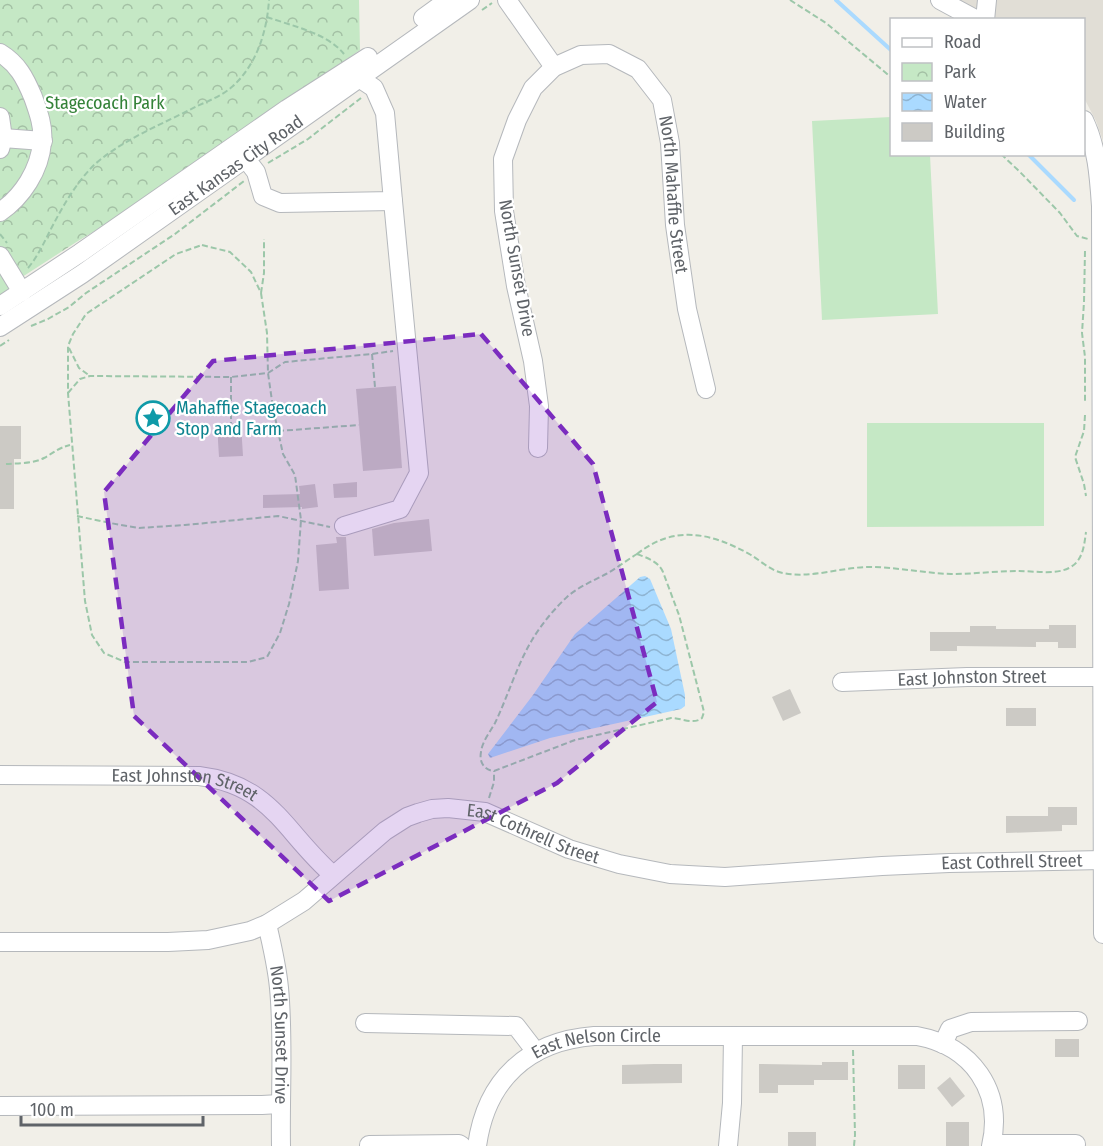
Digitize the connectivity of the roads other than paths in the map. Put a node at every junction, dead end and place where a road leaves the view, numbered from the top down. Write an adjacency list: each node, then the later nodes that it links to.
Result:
1 (448, 0): 10 (street, East Kansas City Road)
2 (470, 0): 10 (street, East Kansas City Road)
3 (507, 0): 9 (street)
4 (940, 0): 6 (street)
5 (987, 0): 7 (street)
6 (973, 18)
7 (985, 18)
8 (0, 53): 13 (street)
9 (554, 67): 23 (street, North Mahaffie Street); 24 (street, North Sunset Drive)
10 (356, 73): 15 (street, East Kansas City Road); 17 (street); 20 (street, East Kansas City Road)
11 (0, 117): 14 (street)
12 (1085, 125): 16 (street)
13 (43, 141): 14 (street); 18 (street)
14 (1, 144)
15 (252, 168): 17 (street); 22 (street, East Kansas City Road)
16 (1101, 174): 26 (street)
17 (393, 201): 25 (street)
18 (0, 212)
19 (0, 256): 20 (street)
20 (22, 292): 21 (street, East Kansas City Road)
21 (0, 306)
22 (5, 333)
23 (706, 389)
24 (538, 448)
25 (344, 526)
26 (1102, 677): 27 (street, East Johnston Street); 29 (street)
27 (842, 682)
28 (0, 775): 30 (street, East Johnston Street)
29 (1103, 860): 30 (street, East Cothrell Street); 32 (street)
30 (333, 875): 31 (street, East Cothrell Street)
31 (267, 924): 33 (street, East Cothrell Street); 39 (street, North Sunset Drive)
32 (1103, 934)
33 (0, 942)
34 (1078, 1021): 37 (street)
35 (365, 1023): 38 (street, East Nelson Circle)
36 (733, 1036): 37 (street, East Nelson Circle); 38 (street, East Nelson Circle); 47 (street)
37 (943, 1044): 43 (street, East Nelson Circle)
38 (536, 1052): 46 (street)
39 (280, 1104): 40 (street); 44 (street, North Sunset Drive)
40 (0, 1106)
41 (1076, 1144): 43 (street, East Nelson Circle)
42 (369, 1145): 45 (street)
43 (991, 1145)
44 (280, 1146)
45 (462, 1146)
46 (477, 1146)
47 (728, 1146)

